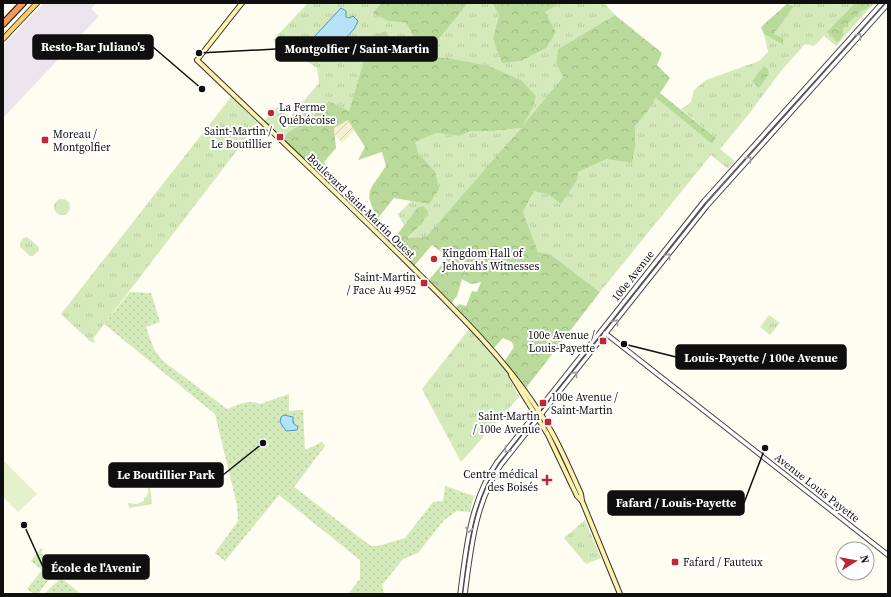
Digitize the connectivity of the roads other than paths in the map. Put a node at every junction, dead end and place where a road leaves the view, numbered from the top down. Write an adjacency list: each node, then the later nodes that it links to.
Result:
1 (23, 3): 6 (highway)
2 (37, 3): 7 (main road)
3 (242, 3): 10 (main road, Boulevard Saint-Martin Ouest)
4 (882, 3): 8 (street, 100e Avenue)
5 (888, 4): 9 (street, 100e Avenue, one-way to 5)
6 (3, 24)
7 (3, 39)
8 (602, 331): 9 (street, Avenue Louis Payette); 10 (street, 100e Avenue)
9 (606, 334): 11 (street, 100e Avenue, one-way to 9); 12 (street, Avenue Louis Payette)
10 (537, 413): 11 (main road, Boulevard Saint-Martin Ouest); 13 (street, 100e Avenue, one-way to 13)
11 (540, 418): 14 (street, 100e Avenue); 15 (main road, Boulevard Saint-Martin Ouest)
12 (888, 555)
13 (460, 594)
14 (465, 594)
15 (620, 594)

